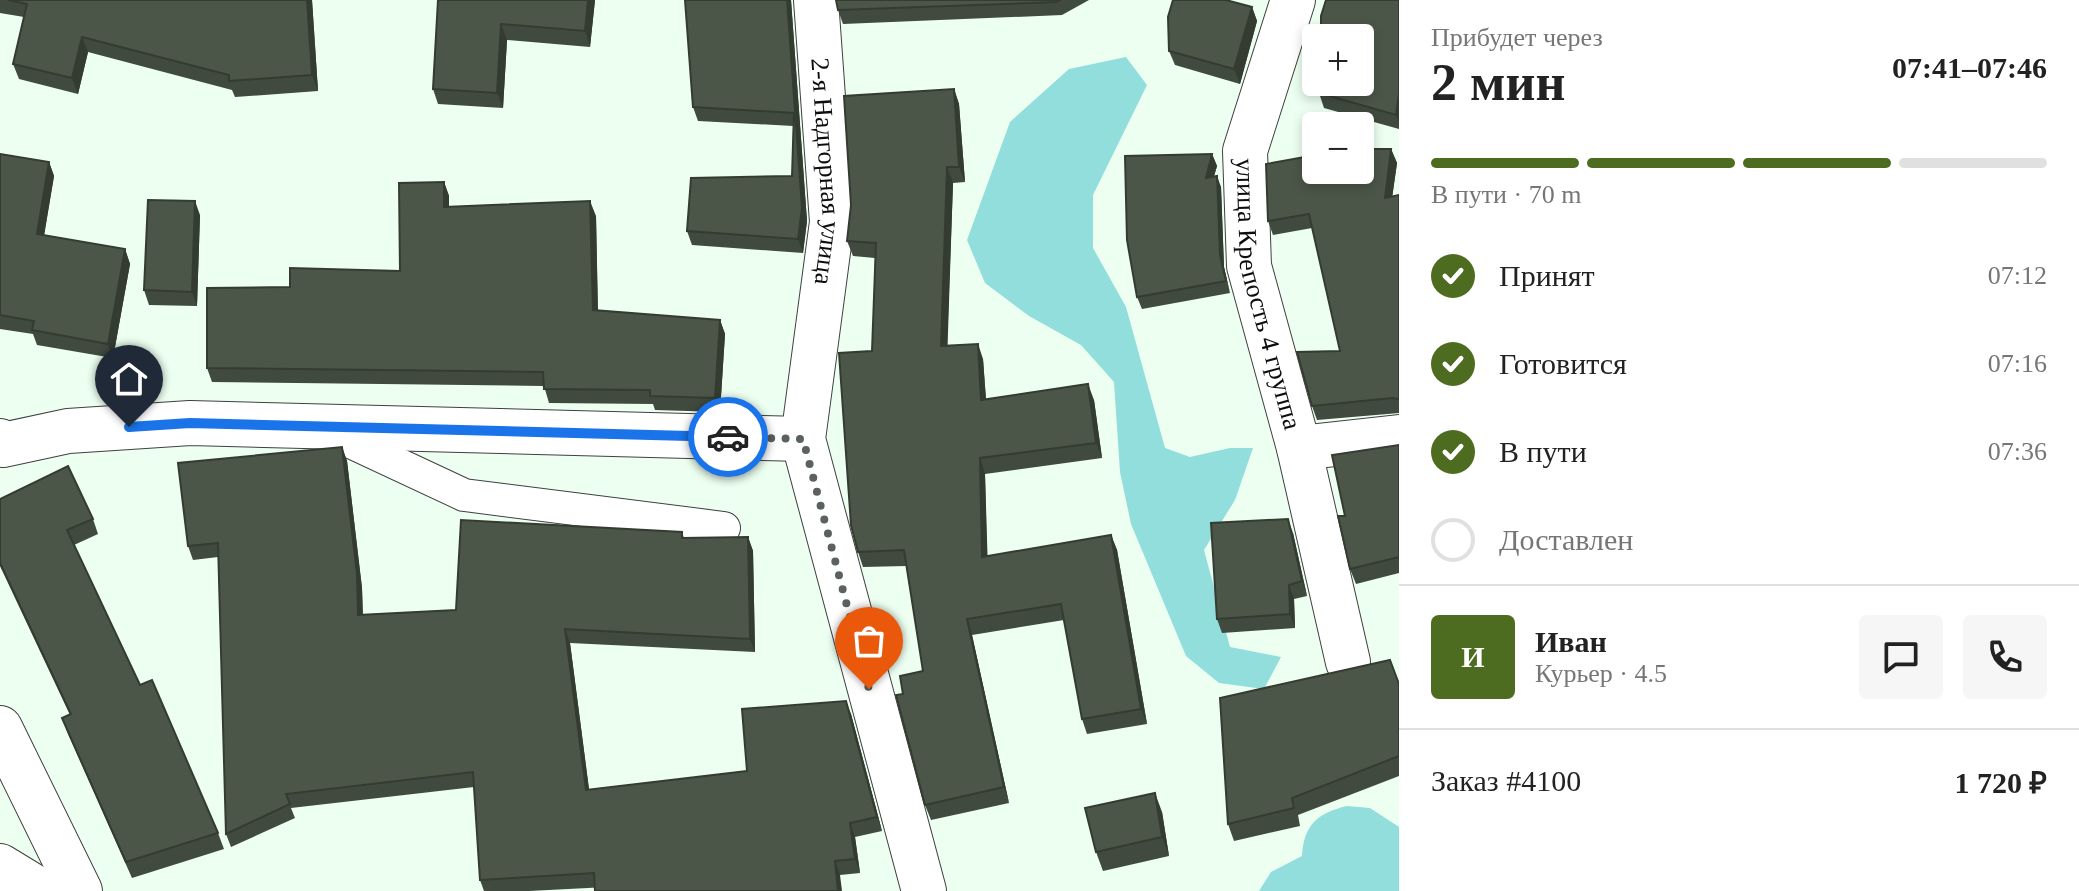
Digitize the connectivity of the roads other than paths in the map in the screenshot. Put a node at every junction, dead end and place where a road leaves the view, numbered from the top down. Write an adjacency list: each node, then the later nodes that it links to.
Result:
1 (816, 0): 5 (street, 2-я Надгорная улица)
2 (1293, 0): 6 (street, улица Крепость 4 группа)
3 (318, 426): 5 (street); 7 (street); 8 (lane)
4 (1399, 437): 6 (street, улица Крепость 4 группа)
5 (803, 439): 14 (street, 2-я Надгорная улица)
6 (1299, 448): 9 (street, улица Крепость 4 группа)
7 (1, 450)
8 (724, 528)
9 (1348, 662)
10 (0, 728): 13 (street)
11 (0, 866): 12 (street)
12 (41, 891)
13 (80, 891)
14 (924, 891)

